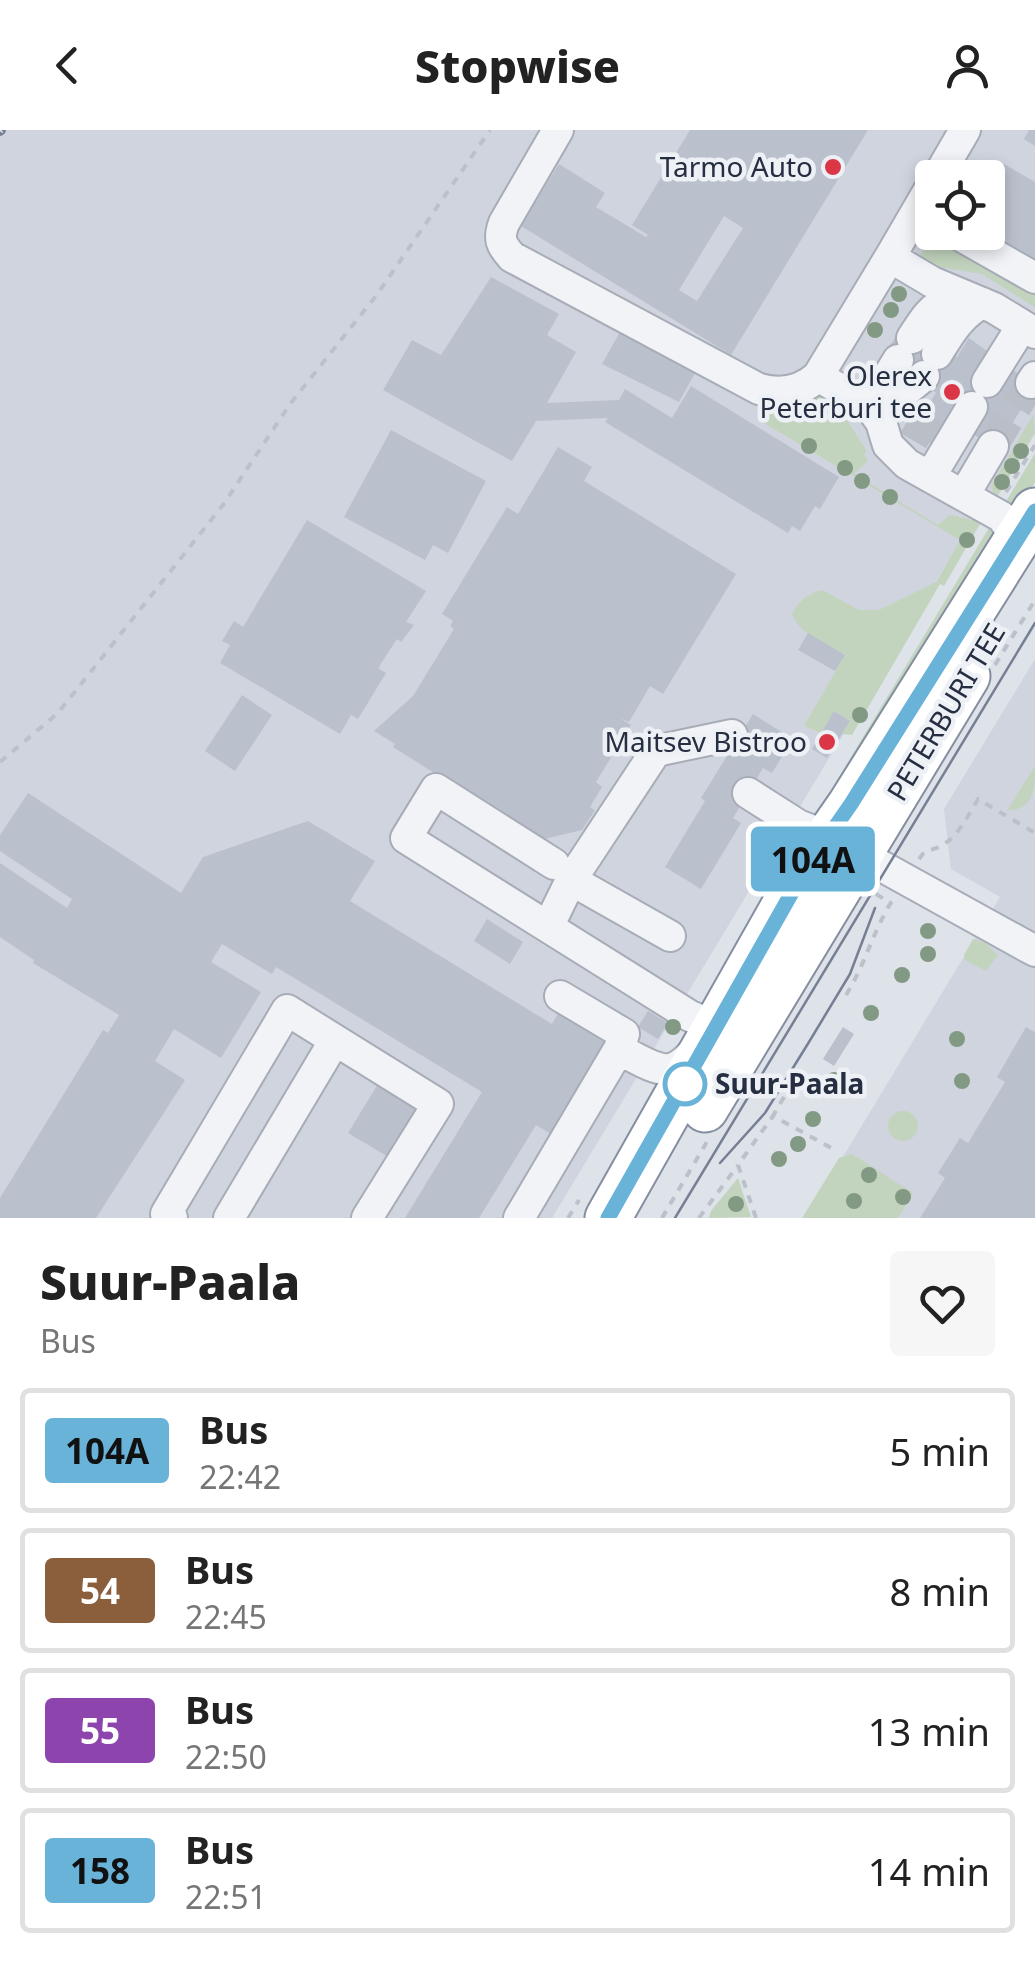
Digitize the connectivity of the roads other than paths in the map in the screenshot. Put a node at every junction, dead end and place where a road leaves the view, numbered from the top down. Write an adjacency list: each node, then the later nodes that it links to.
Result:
1 (558, 130): 10 (street)
2 (965, 130): 3 (street)
3 (948, 160)
4 (915, 227): 6 (street)
5 (986, 250): 7 (street)
6 (890, 257): 8 (street); 10 (street)
7 (1035, 278)
8 (982, 302): 9 (street); 11 (street)
9 (1029, 330): 13 (street)
10 (818, 376): 11 (street)
11 (892, 416): 13 (street)
12 (993, 446): 14 (street)
13 (930, 476): 14 (street)
14 (964, 495): 15 (street)
15 (1028, 541): 18 (highway, PETERBURI TEE)
16 (732, 735): 19 (street)
17 (748, 793): 18 (street)
18 (845, 846): 22 (street); 24 (highway, PETERBURI TEE); 32 (highway, PETERBURI TEE)
19 (562, 872): 20 (street); 20 (street); 21 (street)
20 (548, 927): 24 (street)
21 (670, 936)
22 (1035, 952)
23 (560, 996): 26 (street)
24 (717, 1026): 26 (street); 31 (highway, PETERBURI TEE)
25 (335, 1040): 27 (street); 29 (street); 30 (street)
26 (619, 1049): 28 (street)
27 (374, 1199)
28 (521, 1214)
29 (172, 1218)
30 (229, 1218)
31 (608, 1218)
32 (640, 1218)

